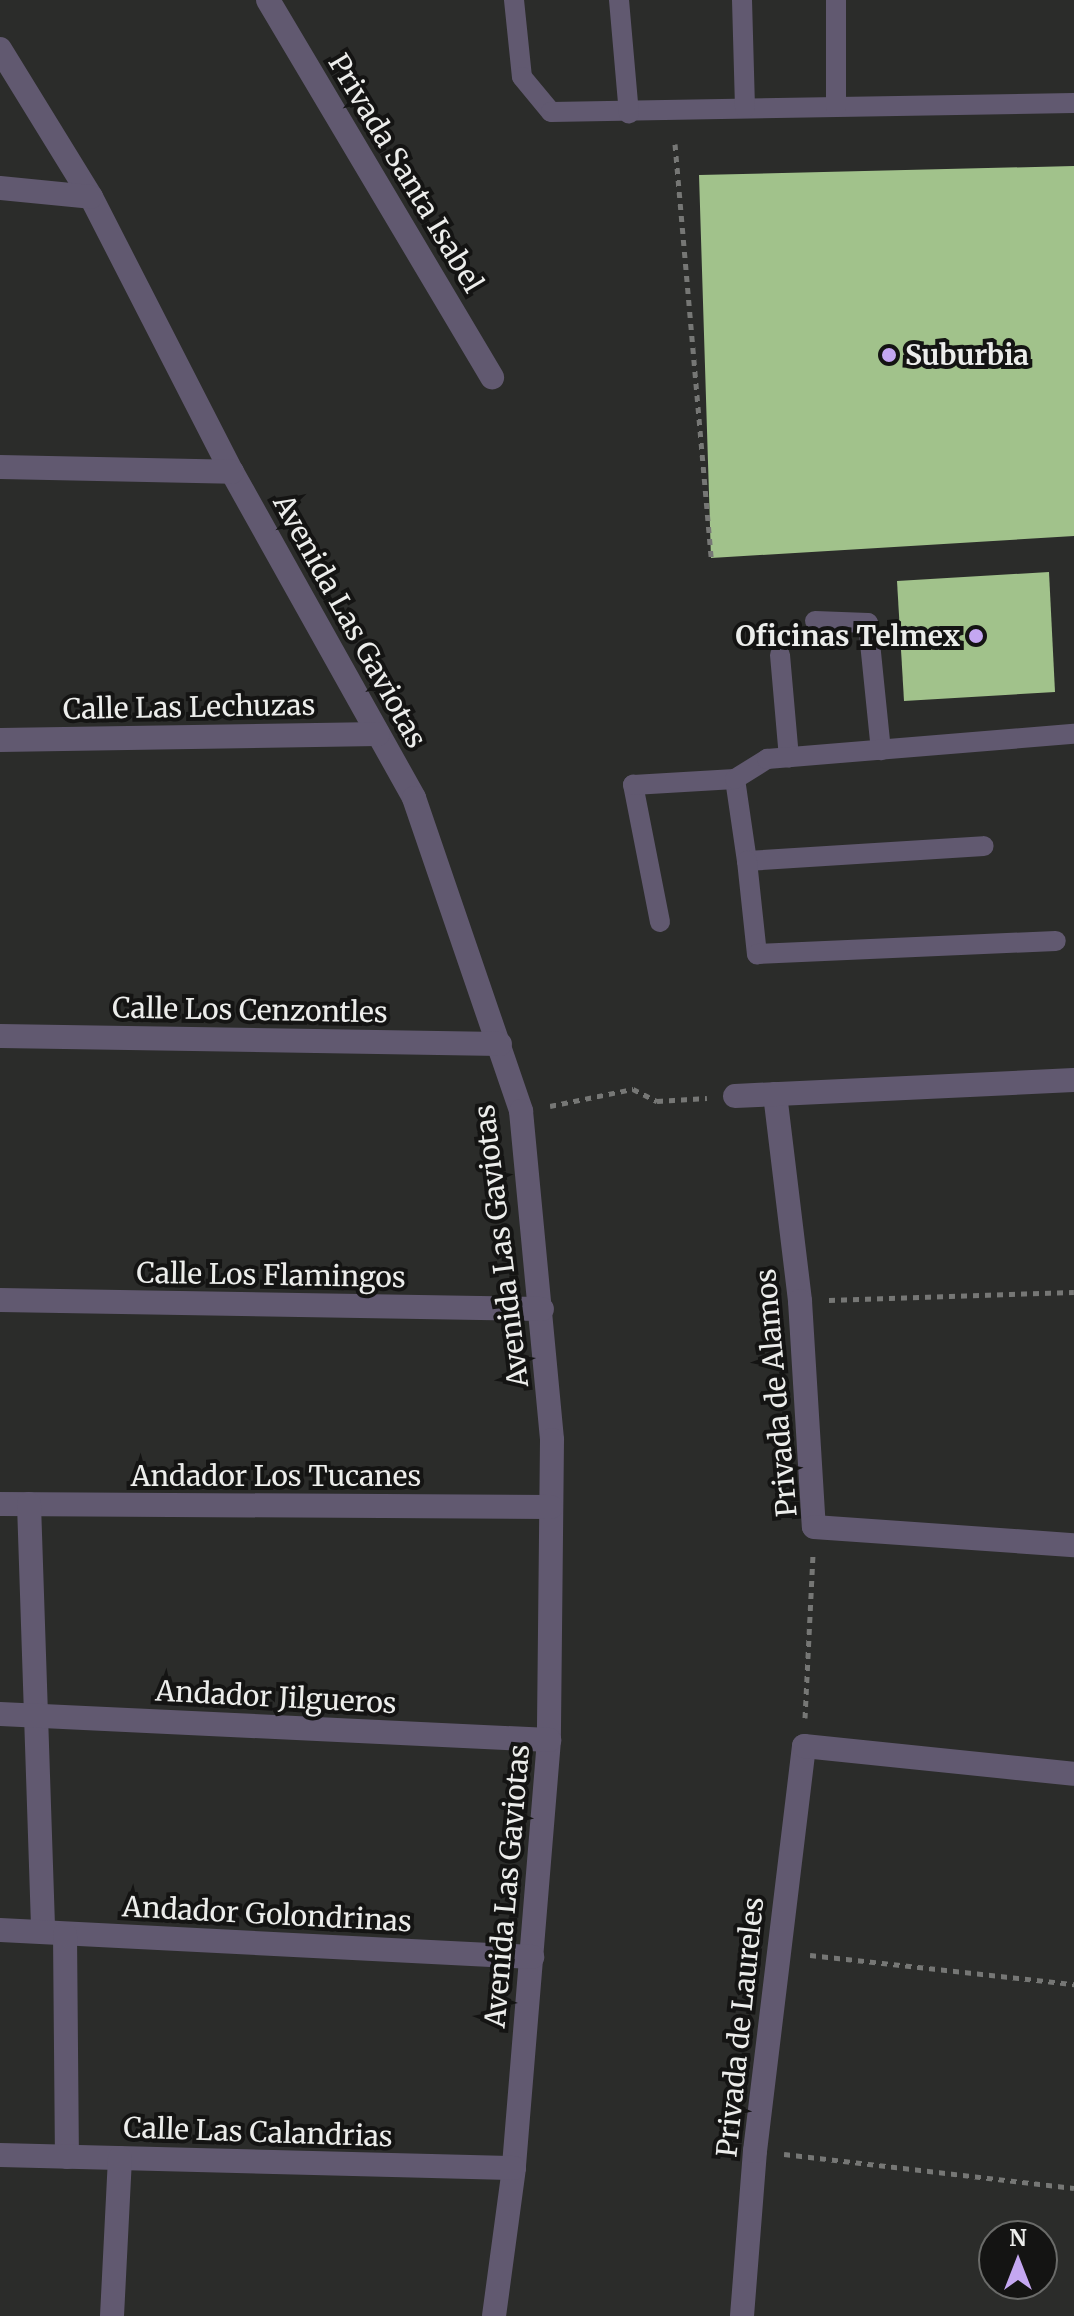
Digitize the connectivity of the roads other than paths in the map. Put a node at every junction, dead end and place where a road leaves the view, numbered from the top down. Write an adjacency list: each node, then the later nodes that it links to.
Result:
1 (268, 0): 13 (street, Privada Santa Isabel)
2 (514, 0): 10 (lane)
3 (619, 0): 10 (lane)
4 (742, 0): 9 (lane)
5 (836, 0): 8 (lane)
6 (0, 49): 12 (street, Avenida Las Gaviotas)
7 (1074, 103): 8 (lane)
8 (836, 107): 9 (lane)
9 (745, 108): 10 (lane)
10 (629, 114)
11 (0, 188): 12 (street)
12 (91, 197): 15 (street, Avenida Las Gaviotas)
13 (492, 377)
14 (0, 467): 15 (street)
15 (232, 472): 18 (street, Avenida Las Gaviotas)
16 (815, 621): 21 (lane)
17 (780, 655): 22 (lane)
18 (378, 734): 20 (street, Calle Las Lechuzas); 29 (street, Avenida Las Gaviotas)
19 (1074, 734): 21 (lane)
20 (0, 740)
21 (881, 750): 22 (lane)
22 (789, 758): 23 (lane)
23 (735, 779): 25 (lane); 26 (lane)
24 (984, 846): 25 (lane)
25 (747, 861): 27 (lane)
26 (660, 922)
27 (1056, 941)
28 (0, 1036): 29 (street, Calle Los Cenzontles)
29 (500, 1044): 34 (street, Avenida Las Gaviotas)
30 (1074, 1080): 31 (street)
31 (775, 1094): 32 (street); 38 (street, Privada de Alamos)
32 (735, 1096)
33 (0, 1300): 34 (street, Calle Los Flamingos)
34 (542, 1309): 37 (street, Avenida Las Gaviotas)
35 (0, 1504): 36 (street, Andador Los Tucanes)
36 (29, 1504): 37 (street, Andador Los Tucanes); 40 (street)
37 (551, 1507): 41 (street, Avenida Las Gaviotas)
38 (1074, 1545)
39 (0, 1714): 40 (street, Andador Jilgueros)
40 (34, 1716): 41 (street, Andador Jilgueros); 44 (street)
41 (549, 1740): 45 (street, Avenida Las Gaviotas)
42 (1074, 1774): 52 (street, Privada de Laureles)
43 (0, 1930): 44 (street, Andador Golondrinas)
44 (54, 1933): 45 (street, Andador Golondrinas); 47 (street)
45 (532, 1957): 49 (street, Avenida Las Gaviotas)
46 (0, 2155): 47 (street, Calle Las Calandrias)
47 (67, 2157): 48 (street, Calle Las Calandrias)
48 (120, 2158): 49 (street, Calle Las Calandrias); 50 (street)
49 (514, 2168): 51 (street, Avenida Las Gaviotas)
50 (112, 2316)
51 (494, 2316)
52 (742, 2316)

